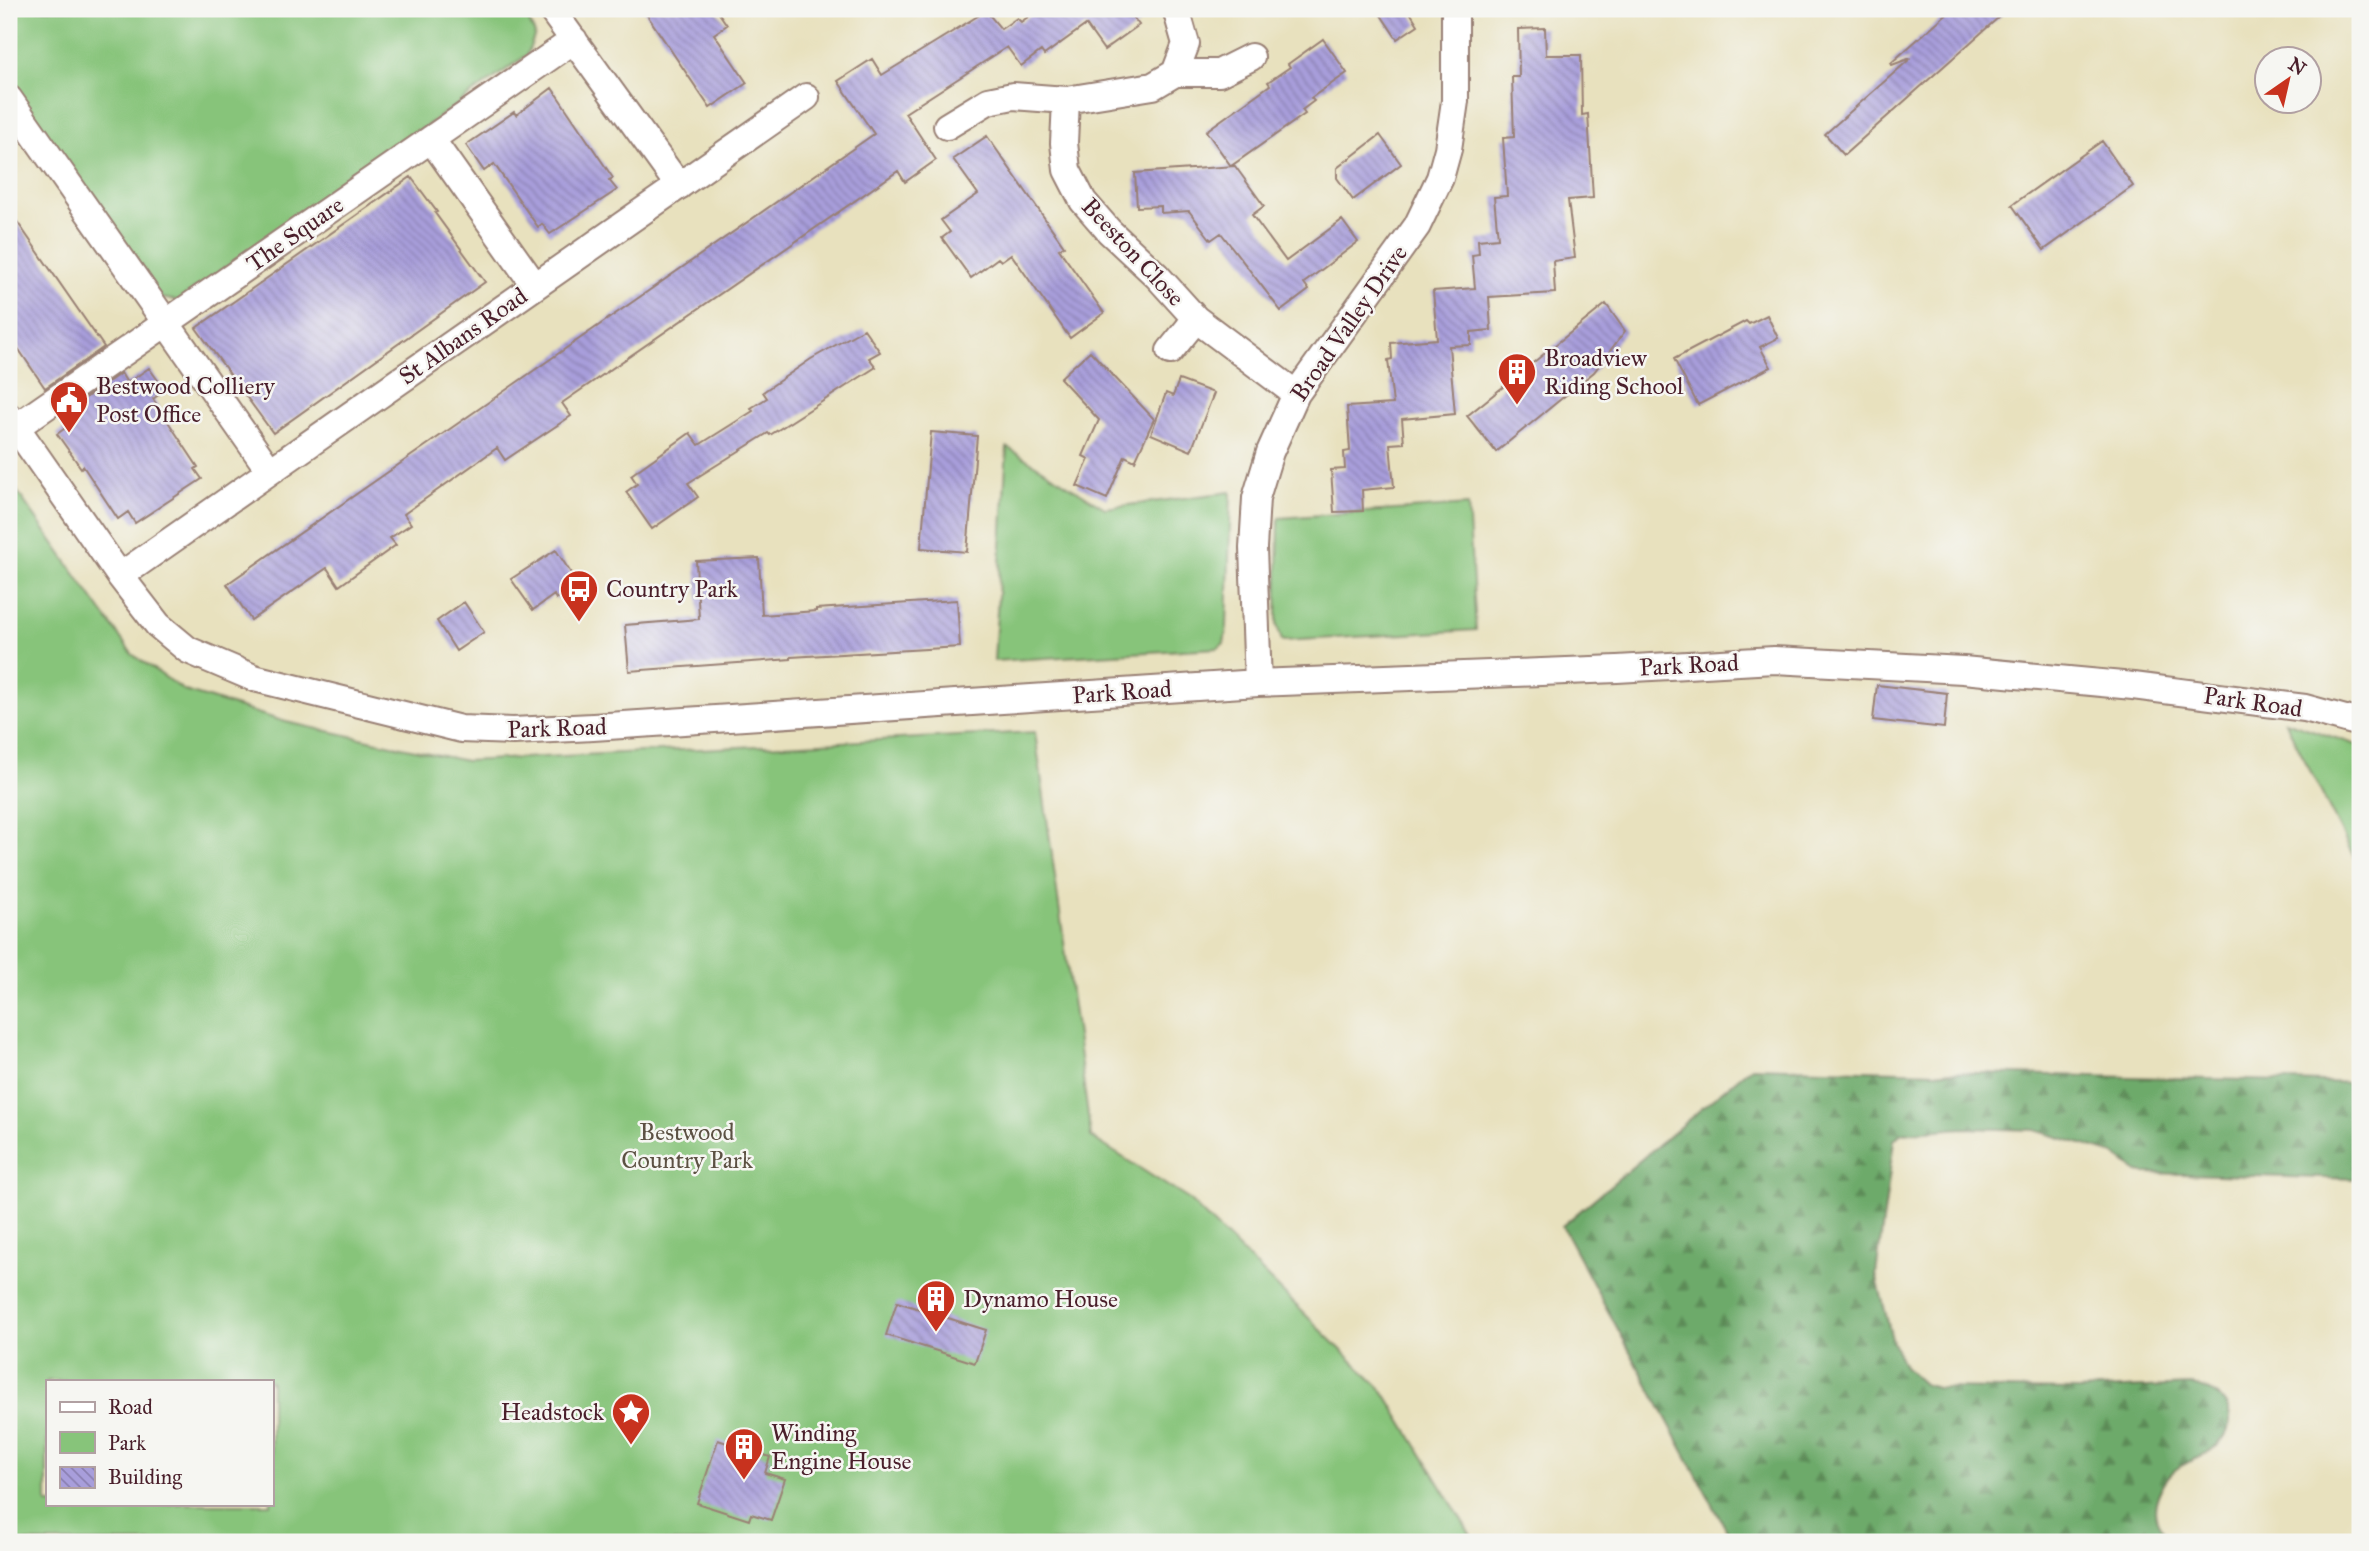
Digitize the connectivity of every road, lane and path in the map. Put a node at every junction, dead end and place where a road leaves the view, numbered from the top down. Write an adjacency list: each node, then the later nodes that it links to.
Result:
1 (551, 9): 4 (street)
2 (1176, 9): 6 (street)
3 (1455, 9): 17 (street, Broad Valley Drive)
4 (574, 40): 11 (street, The Square); 12 (street)
5 (1251, 57): 6 (street)
6 (1175, 73): 9 (street)
7 (806, 97): 12 (street, St Albans Road)
8 (9, 100): 15 (street)
9 (1066, 100): 10 (street); 14 (street, Beeston Close)
10 (947, 126)
11 (431, 139): 13 (street); 15 (street, The Square)
12 (679, 186): 13 (street, St Albans Road)
13 (535, 286): 19 (street, St Albans Road)
14 (1196, 319): 16 (street, Beeston Close); 17 (street, Beeston Close)
15 (166, 323): 18 (street, The Square); 19 (street)
16 (1170, 351)
17 (1296, 394): 21 (street, Broad Valley Drive)
18 (12, 422): 20 (street, Park Road)
19 (270, 471): 20 (street, St Albans Road)
20 (120, 576): 21 (street, Park Road)
21 (1258, 683): 22 (street, Park Road)
22 (2360, 723)

